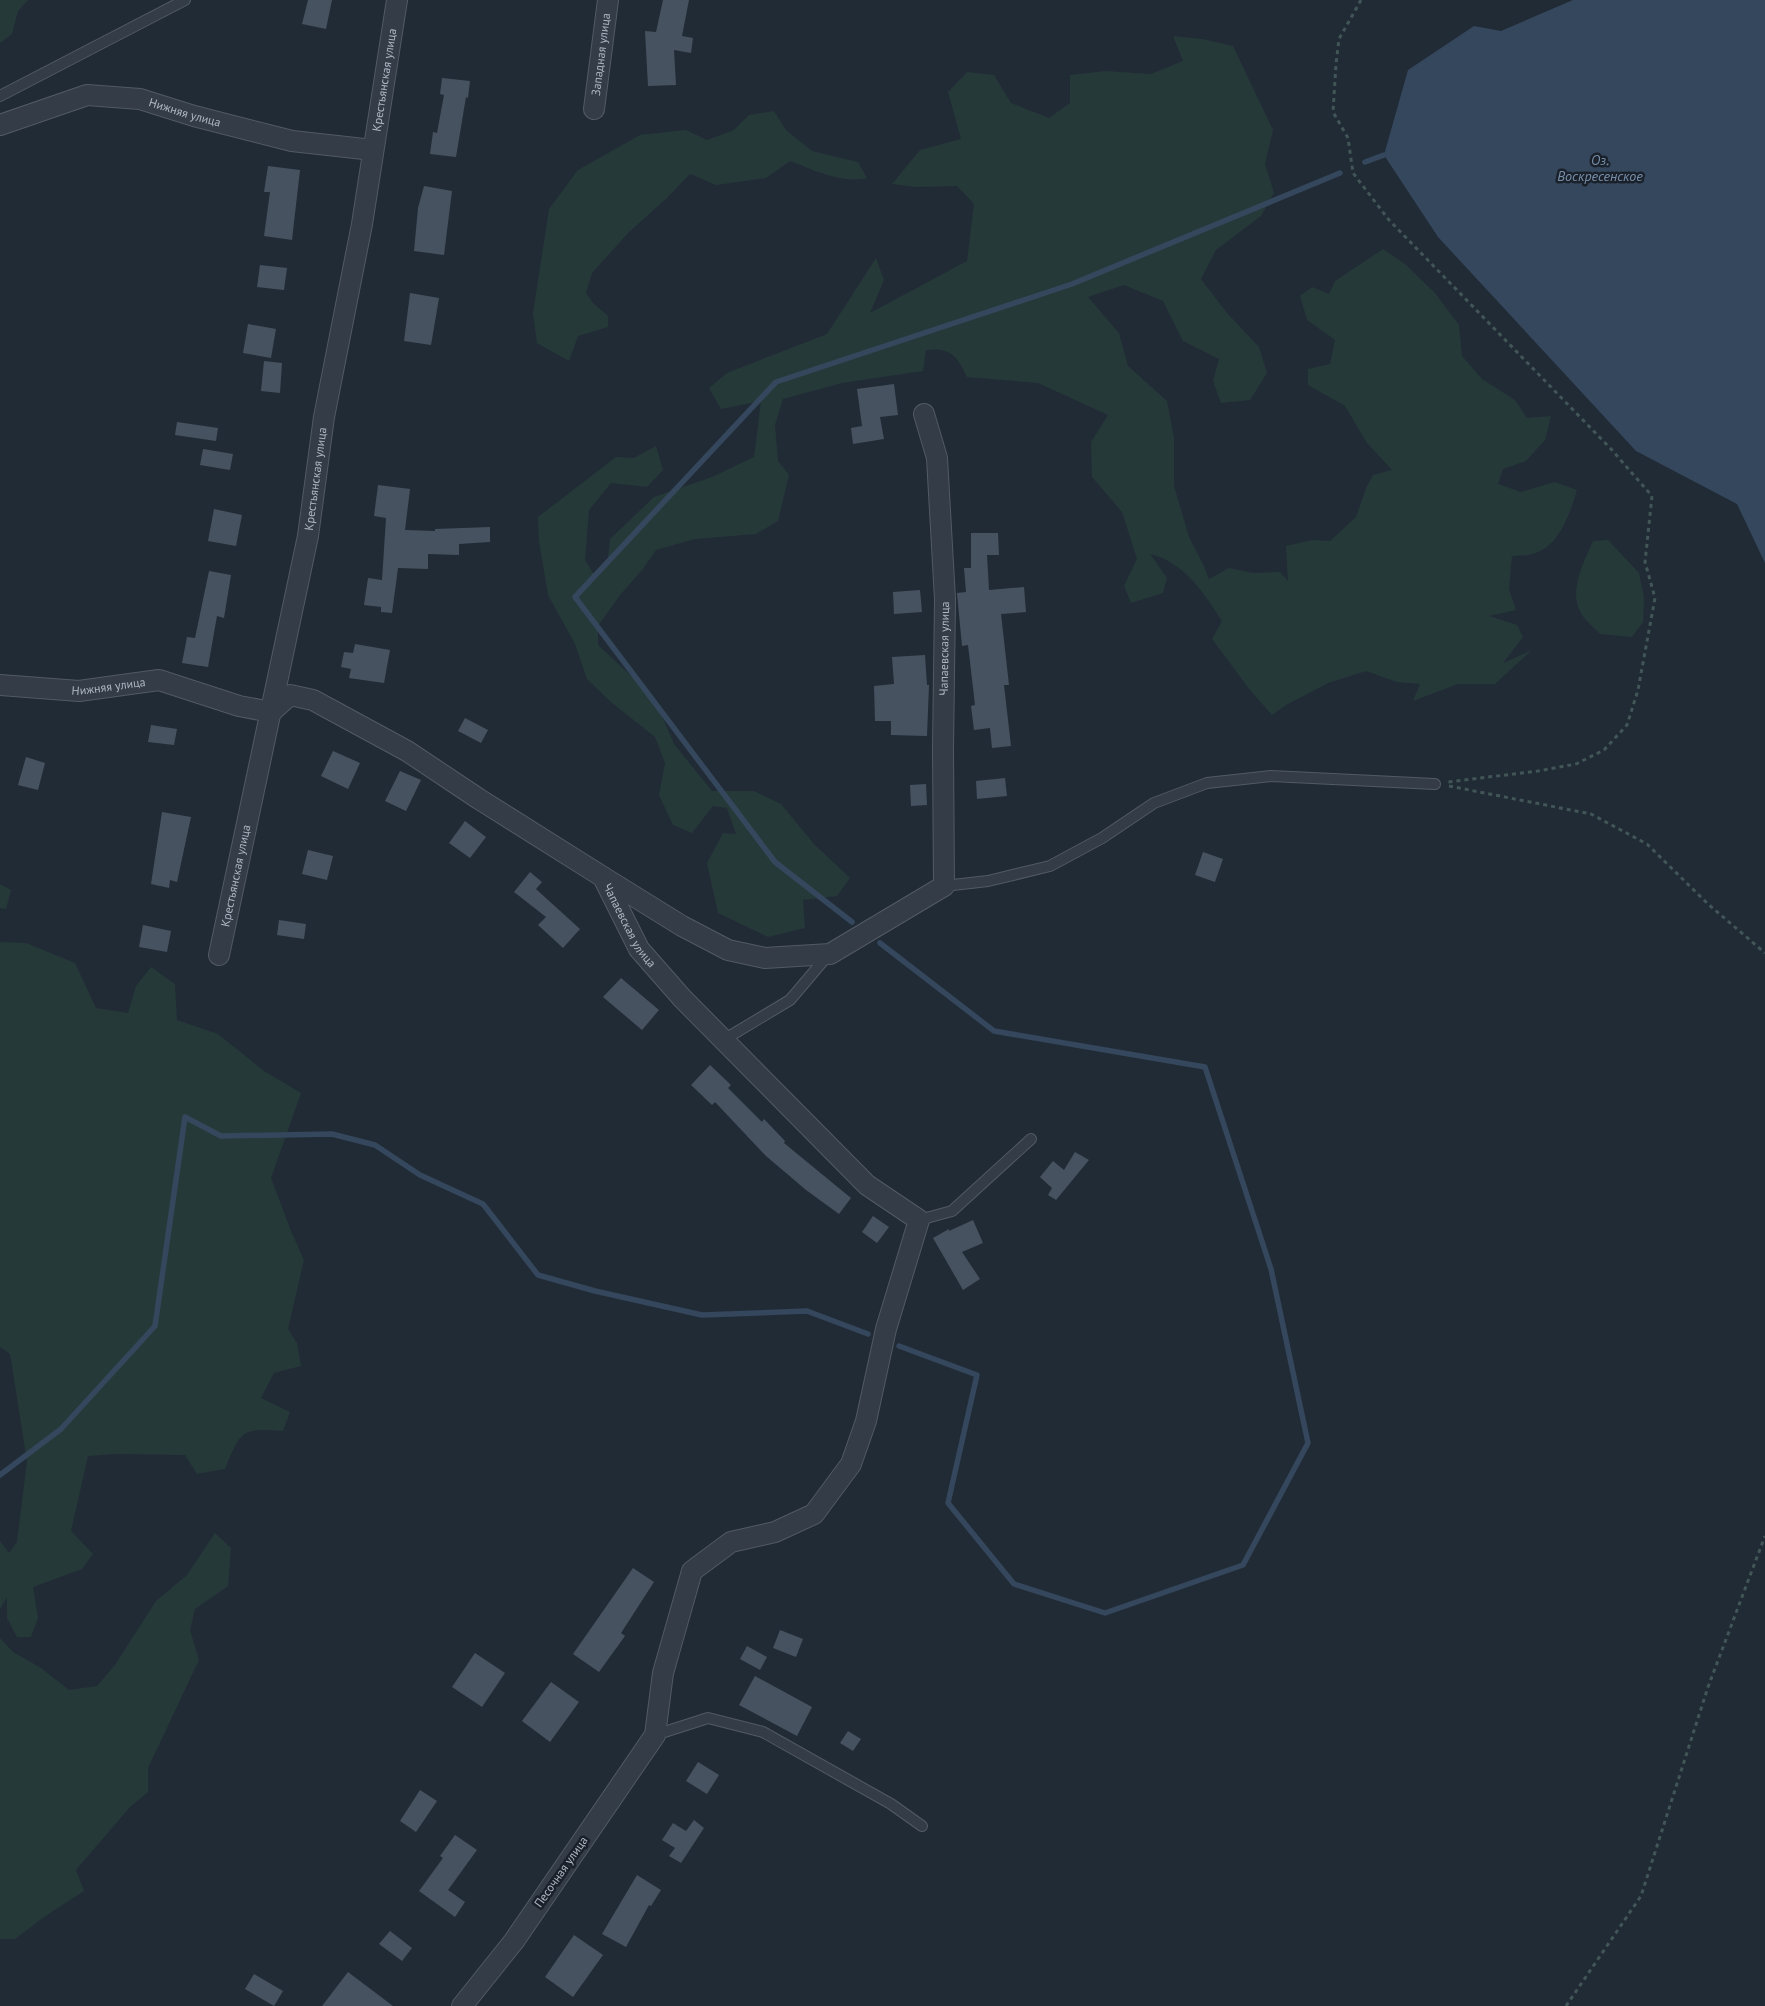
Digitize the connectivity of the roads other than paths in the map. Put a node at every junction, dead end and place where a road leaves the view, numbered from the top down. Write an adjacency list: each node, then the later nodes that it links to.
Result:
1 (184, 0): 4 (lane)
2 (397, 0): 7 (street, Крестьянская улица)
3 (608, 0): 5 (street, Западная улица)
4 (0, 96)
5 (594, 109)
6 (0, 125): 7 (street, Нижняя улица)
7 (373, 150): 10 (street, Крестьянская улица)
8 (924, 414): 13 (street, Чапаевская улица)
9 (0, 686): 10 (street, Нижняя улица)
10 (271, 712): 12 (street, Чапаевская улица); 15 (street, Крестьянская улица)
11 (1435, 784): 13 (lane)
12 (603, 876): 14 (street); 16 (street, Чапаевская улица)
13 (944, 886): 14 (street)
14 (830, 954): 16 (lane)
15 (219, 955)
16 (725, 1039): 18 (street, Чапаевская улица)
17 (1030, 1139): 18 (lane)
18 (918, 1220): 19 (street)
19 (655, 1735): 20 (lane); 21 (street, Песочная улица)
20 (922, 1826)
21 (462, 2006)

